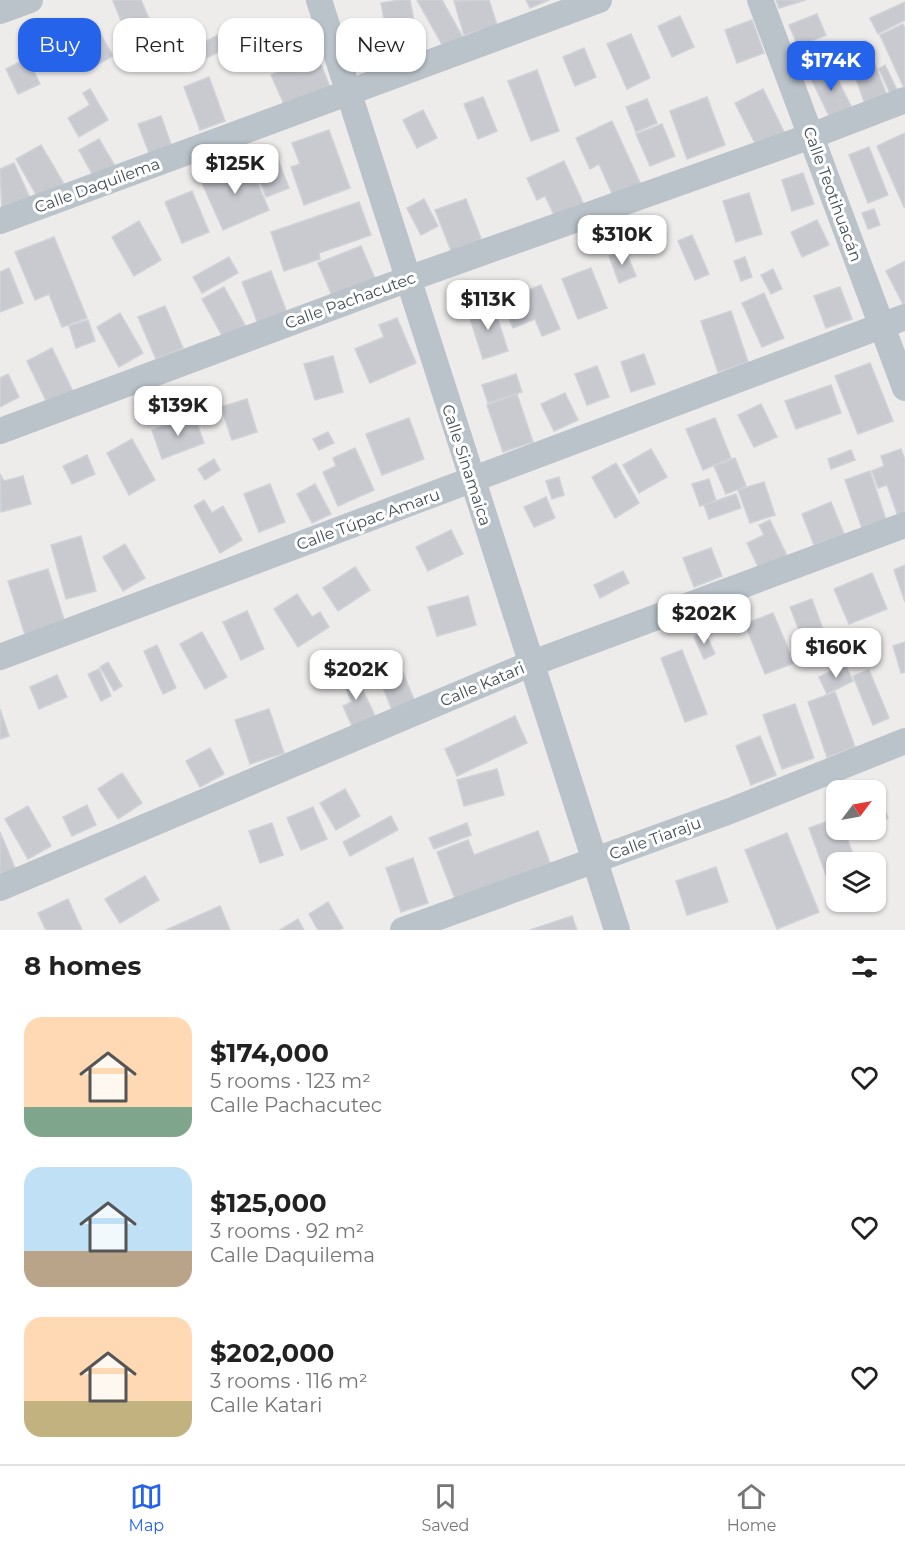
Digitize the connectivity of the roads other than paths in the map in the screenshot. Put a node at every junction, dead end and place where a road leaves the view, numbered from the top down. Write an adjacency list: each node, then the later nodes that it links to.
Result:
1 (30, 0): 5 (street)
2 (319, 0): 6 (street, Calle Sinamaica)
3 (599, 0): 6 (street, Calle Daquilema)
4 (760, 0): 8 (street, Calle Teotihuacán)
5 (0, 11)
6 (348, 91): 9 (street, Calle Daquilema); 10 (street, Calle Sinamaica)
7 (905, 100): 8 (street, Calle Pachacutec)
8 (811, 136): 10 (street, Calle Pachacutec); 11 (street, Calle Teotihuacán)
9 (0, 221)
10 (408, 279): 13 (street, Calle Pachacutec); 14 (street, Calle Sinamaica)
11 (893, 321): 12 (street, Calle Teotihuacán); 14 (street, Calle Túpac Amaru)
12 (905, 388)
13 (0, 431)
14 (472, 480): 16 (street, Calle Túpac Amaru); 17 (street, Calle Sinamaica)
15 (905, 525): 17 (street, Calle Katari)
16 (0, 657)
17 (530, 664): 19 (street, Calle Sinamaica); 20 (street, Calle Katari)
18 (905, 741): 19 (street, Calle Tiaraju)
19 (592, 861): 21 (street, Calle Tiaraju); 22 (street, Calle Sinamaica)
20 (0, 888)
21 (403, 930)
22 (617, 930)

